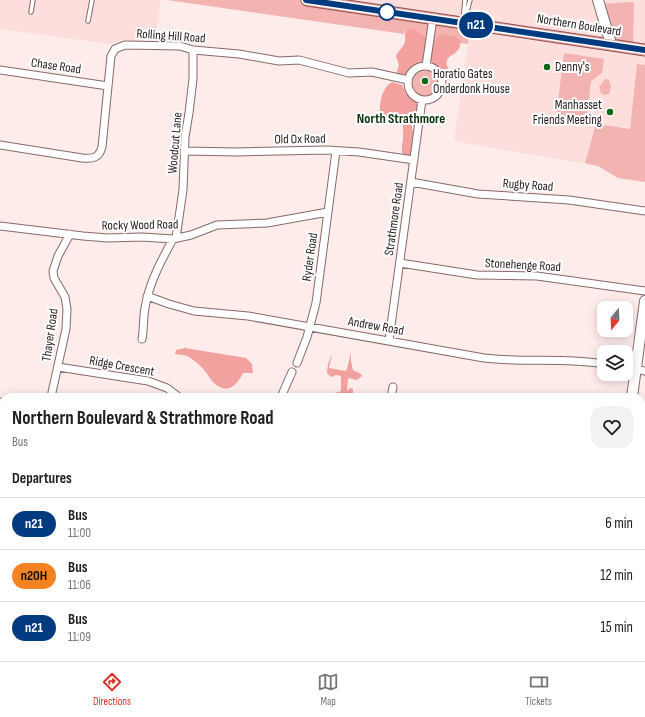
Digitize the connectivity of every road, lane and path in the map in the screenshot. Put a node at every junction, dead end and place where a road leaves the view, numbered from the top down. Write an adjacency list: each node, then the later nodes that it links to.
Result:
1 (33, 0): 7 (lane)
2 (92, 0): 9 (lane)
3 (307, 0): 8 (main road, Northern Boulevard)
4 (465, 0): 10 (lane)
5 (470, 0): 10 (lane)
6 (598, 0): 11 (street)
7 (31, 12)
8 (433, 18): 10 (main road, Northern Boulevard); 14 (street)
9 (88, 21)
10 (467, 23): 11 (main road, Northern Boulevard)
11 (611, 44): 13 (main road, Northern Boulevard)
12 (193, 50): 16 (street, Rolling Hill Road); 17 (street, Rolling Hill Road); 20 (street, Woodcut Lane)
13 (645, 50)
14 (426, 66): 16 (street); 18 (street)
15 (0, 70): 17 (street, Chase Road)
16 (408, 80): 18 (street)
17 (108, 86): 19 (street, Rolling Hill Road)
18 (422, 100): 22 (street, Strathmore Road)
19 (0, 145)
20 (185, 151): 21 (street, Old Ox Road); 28 (street, Woodcut Lane)
21 (336, 151): 22 (street, Old Ox Road); 25 (street, Ryder Road)
22 (414, 160): 23 (street, Strathmore Road)
23 (411, 182): 24 (street, Rugby Road); 29 (street, Strathmore Road)
24 (645, 211)
25 (328, 212): 28 (street, Rocky Wood Road); 33 (street, Ryder Road)
26 (0, 226): 27 (street, Rocky Wood Road)
27 (70, 234): 28 (street, Rocky Wood Road); 38 (street, Thayer Road)
28 (174, 238): 31 (street, Woodcut Lane)
29 (400, 263): 30 (street, Stonehenge Road); 35 (street, Strathmore Road)
30 (645, 291)
31 (147, 296): 33 (street, Andrew Road); 34 (street, Woodcut Lane)
32 (645, 301): 39 (street)
33 (309, 327): 35 (street, Andrew Road); 36 (street, Ryder Road)
34 (142, 339)
35 (389, 340): 37 (street, Andrew Road)
36 (297, 363)
37 (597, 363)
38 (58, 367): 42 (street, Thayer Road); 43 (street, Ridge Crescent)
39 (636, 369): 46 (street)
40 (292, 372): 44 (street)
41 (393, 387): 45 (street)
42 (52, 393)
43 (174, 393)
44 (283, 393)
45 (392, 393)
46 (633, 393)

